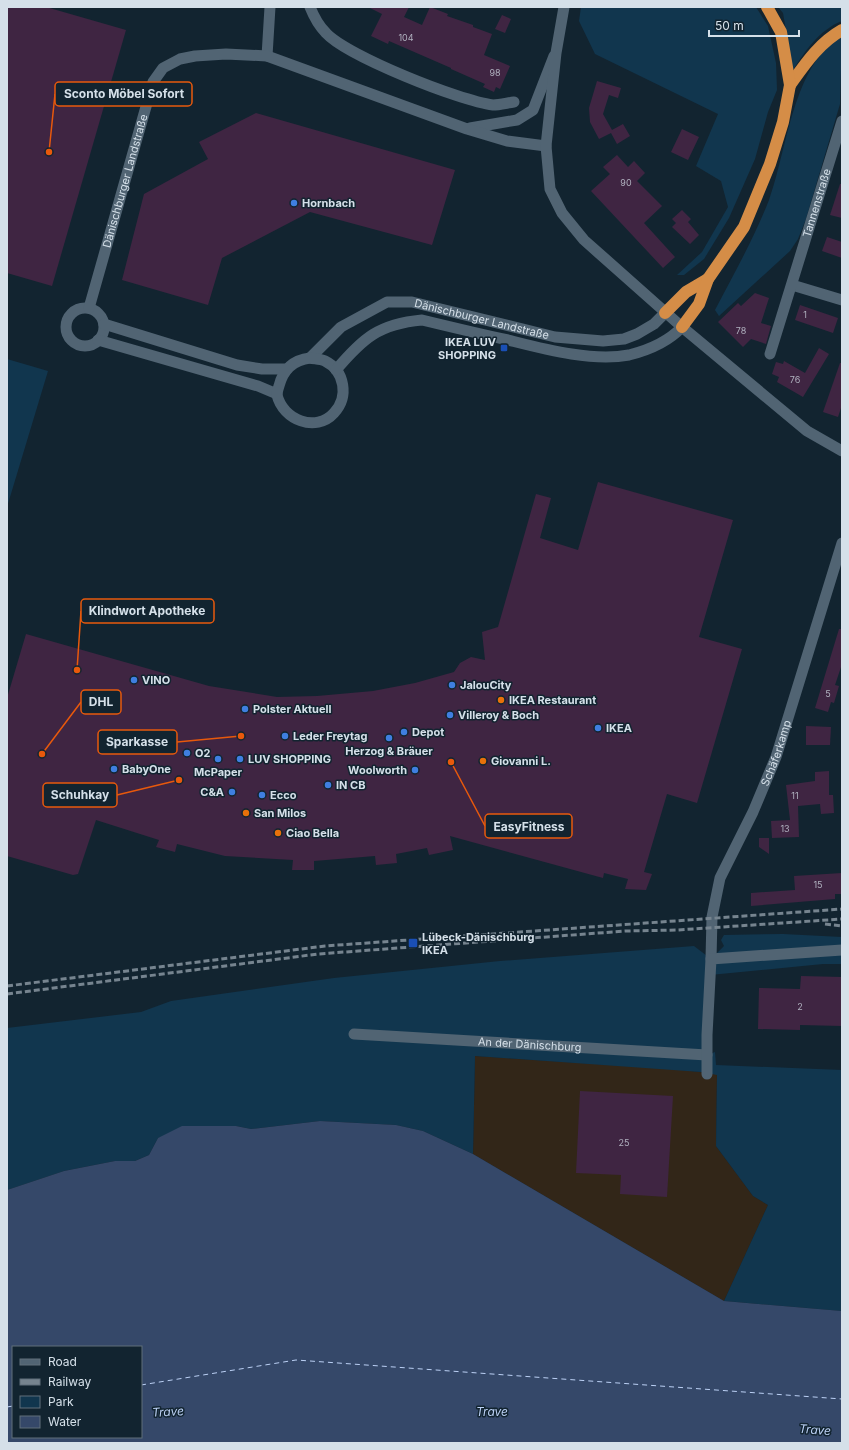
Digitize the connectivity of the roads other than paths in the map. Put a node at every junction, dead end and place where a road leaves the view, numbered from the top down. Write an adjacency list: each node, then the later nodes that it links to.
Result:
1 (270, 7): 7 (street)
2 (310, 7): 9 (street)
3 (564, 7): 6 (street)
4 (767, 7): 8 (highway)
5 (842, 30): 8 (highway)
6 (556, 53): 11 (street); 12 (street)
7 (267, 56): 11 (street, Dänischburger Landstraße); 16 (street, Dänischburger Landstraße)
8 (790, 85): 13 (highway)
9 (514, 102)
10 (842, 121): 14 (street, Tannenstraße)
11 (467, 129): 12 (street, Dänischburger Landstraße)
12 (546, 146): 17 (street)
13 (708, 279): 17 (highway); 19 (highway)
14 (792, 285): 15 (street); 21 (street, Tannenstraße)
15 (842, 300)
16 (89, 308): 18 (street); 20 (street)
17 (665, 313): 19 (street); 22 (street, Dänischburger Landstraße)
18 (104, 324): 20 (street); 23 (street)
19 (682, 327): 24 (street, Dänischburger Landstraße); 26 (street)
20 (98, 340): 25 (street)
21 (770, 354)
22 (310, 358): 23 (street); 24 (street)
23 (287, 369): 25 (street)
24 (336, 370): 25 (street)
25 (277, 394)
26 (842, 451)
27 (842, 543): 29 (street, Schäferkamp)
28 (842, 950): 29 (street)
29 (711, 959): 31 (street)
30 (354, 1034): 31 (street, An der Dänischburg)
31 (707, 1056): 32 (street)
32 (707, 1074)

